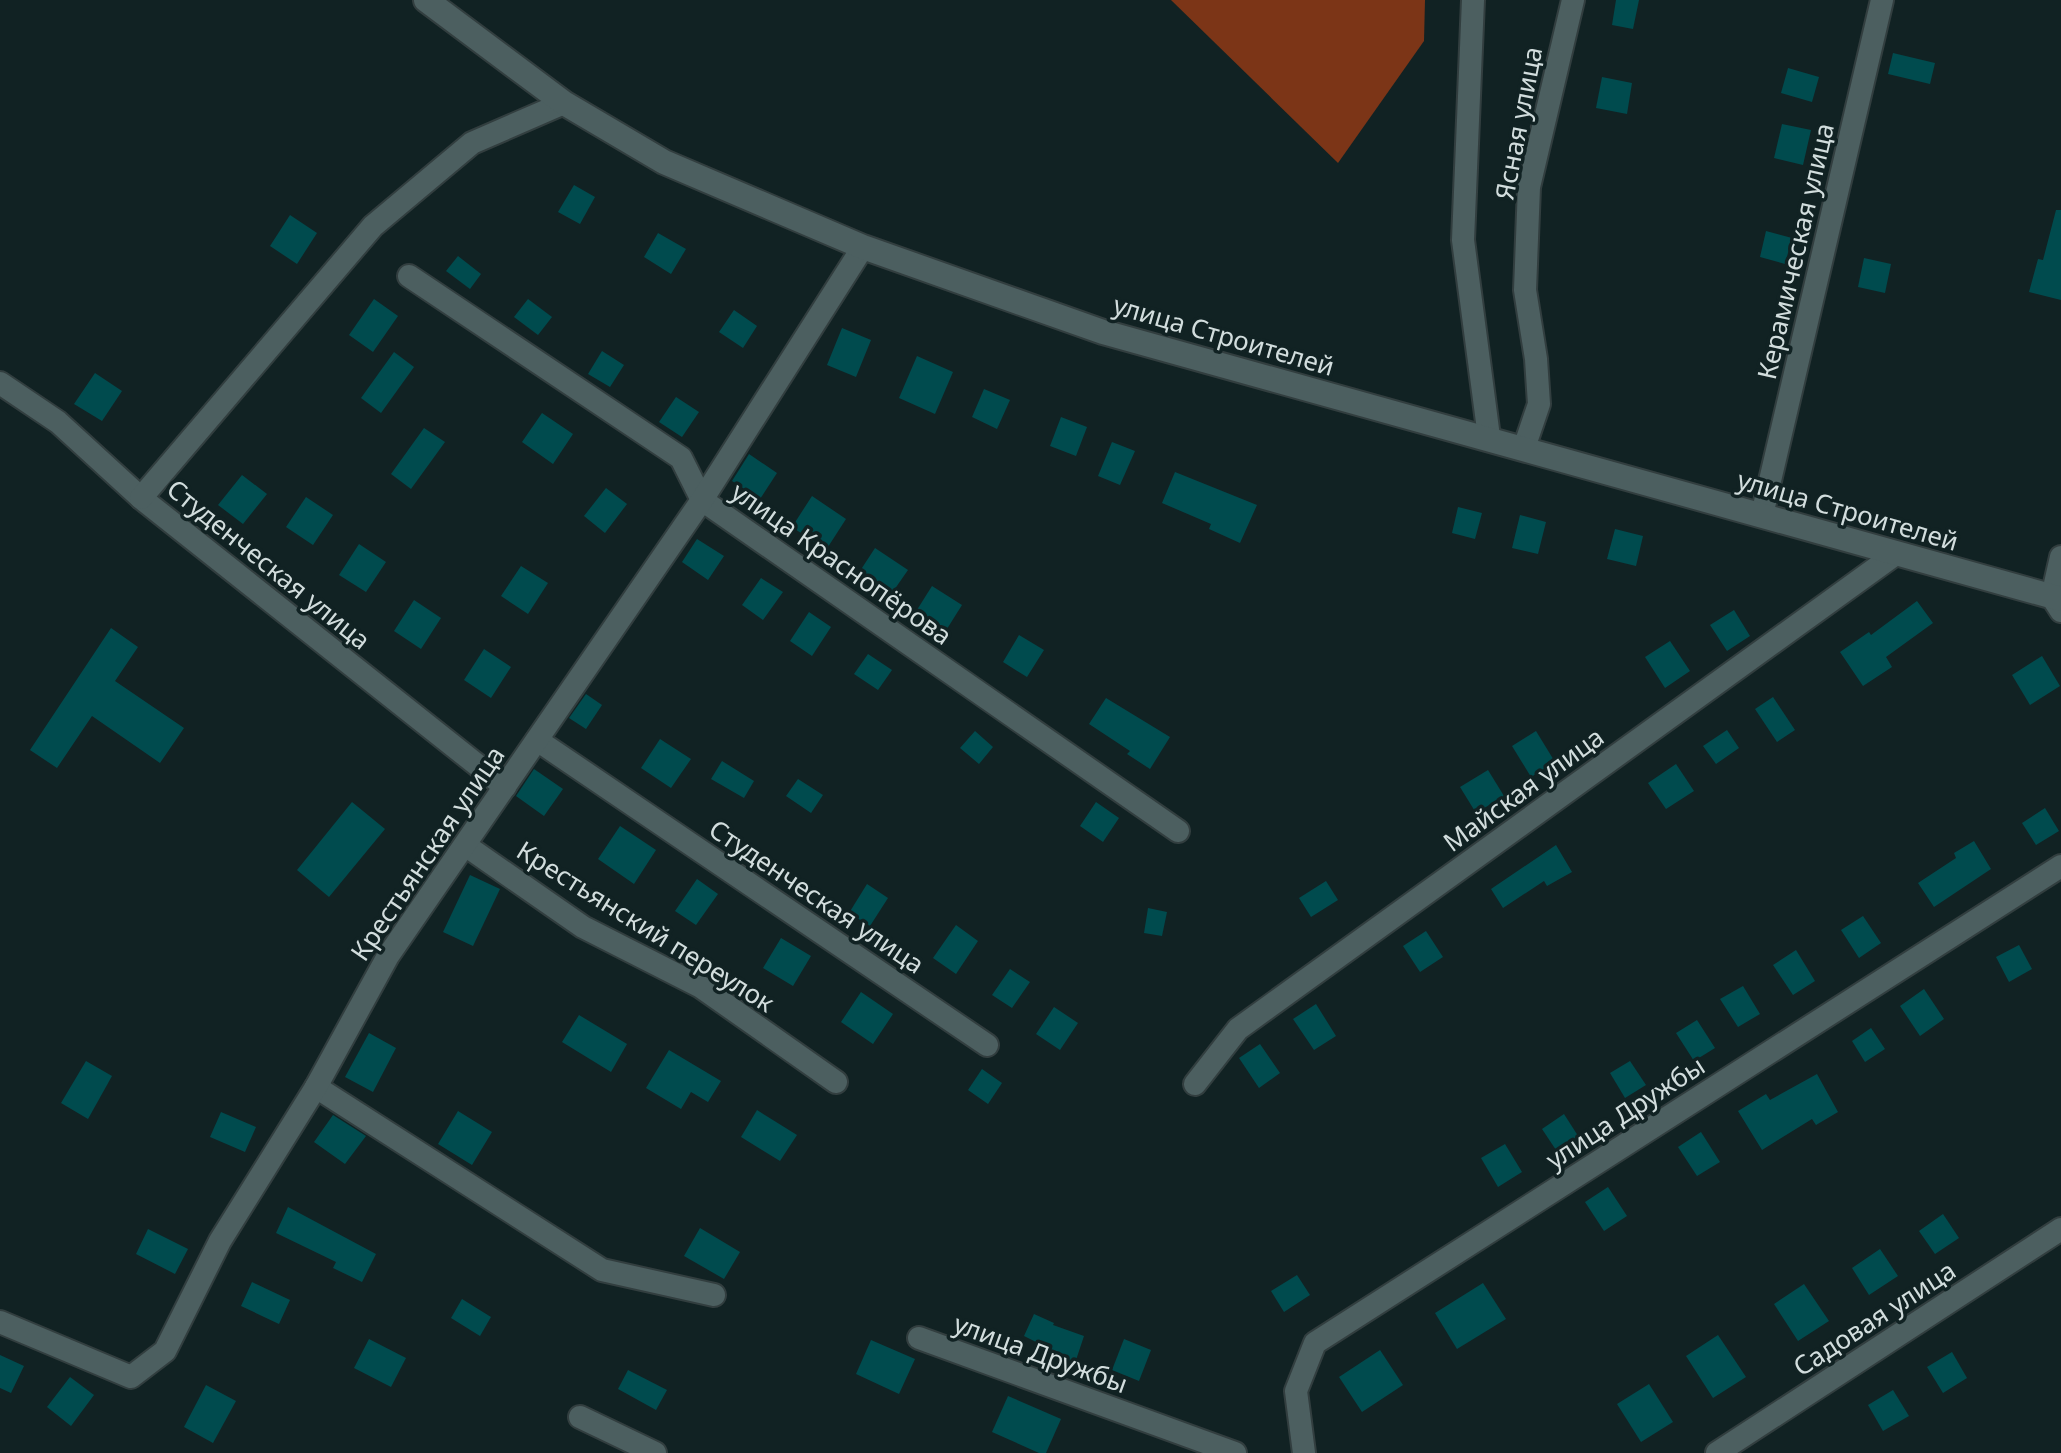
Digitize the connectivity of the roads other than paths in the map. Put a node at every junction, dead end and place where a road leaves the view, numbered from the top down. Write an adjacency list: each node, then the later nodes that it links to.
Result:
1 (426, 0): 5 (street, улица Строителей)
2 (1473, 0): 9 (street)
3 (1573, 0): 10 (street, Ясная улица)
4 (1882, 0): 13 (street, Керамическая улица)
5 (564, 103): 6 (street, улица Строителей); 11 (street)
6 (863, 247): 9 (street, улица Строителей); 12 (street, Крестьянская улица)
7 (409, 276): 12 (street, улица Краснопёрова)
8 (0, 383): 11 (street, Студенческая улица)
9 (1489, 437): 10 (street, улица Строителей)
10 (1524, 448): 13 (street, улица Строителей)
11 (141, 498): 18 (street, Студенческая улица)
12 (702, 500): 17 (street, Крестьянская улица); 19 (street, улица Краснопёрова)
13 (1762, 515): 14 (street, улица Строителей)
14 (1897, 553): 16 (street, улица Строителей); 24 (street, Майская улица)
15 (2061, 557): 16 (street)
16 (2058, 602)
17 (537, 740): 18 (street, Крестьянская улица); 22 (street, Студенческая улица)
18 (505, 787): 20 (street, Крестьянская улица)
19 (1178, 831)
20 (465, 845): 23 (street, Крестьянский переулок); 25 (street, Крестьянская улица)
21 (2061, 866): 33 (street, улица Дружбы)
22 (987, 1045)
23 (836, 1082)
24 (1195, 1084)
25 (316, 1087): 27 (street); 28 (street, Крестьянская улица)
26 (2061, 1229): 34 (street, Садовая улица)
27 (714, 1295)
28 (0, 1322)
29 (919, 1338): 32 (street, улица Дружбы)
30 (580, 1417): 31 (street)
31 (655, 1453)
32 (1235, 1453)
33 (1304, 1453)
34 (1717, 1453)

